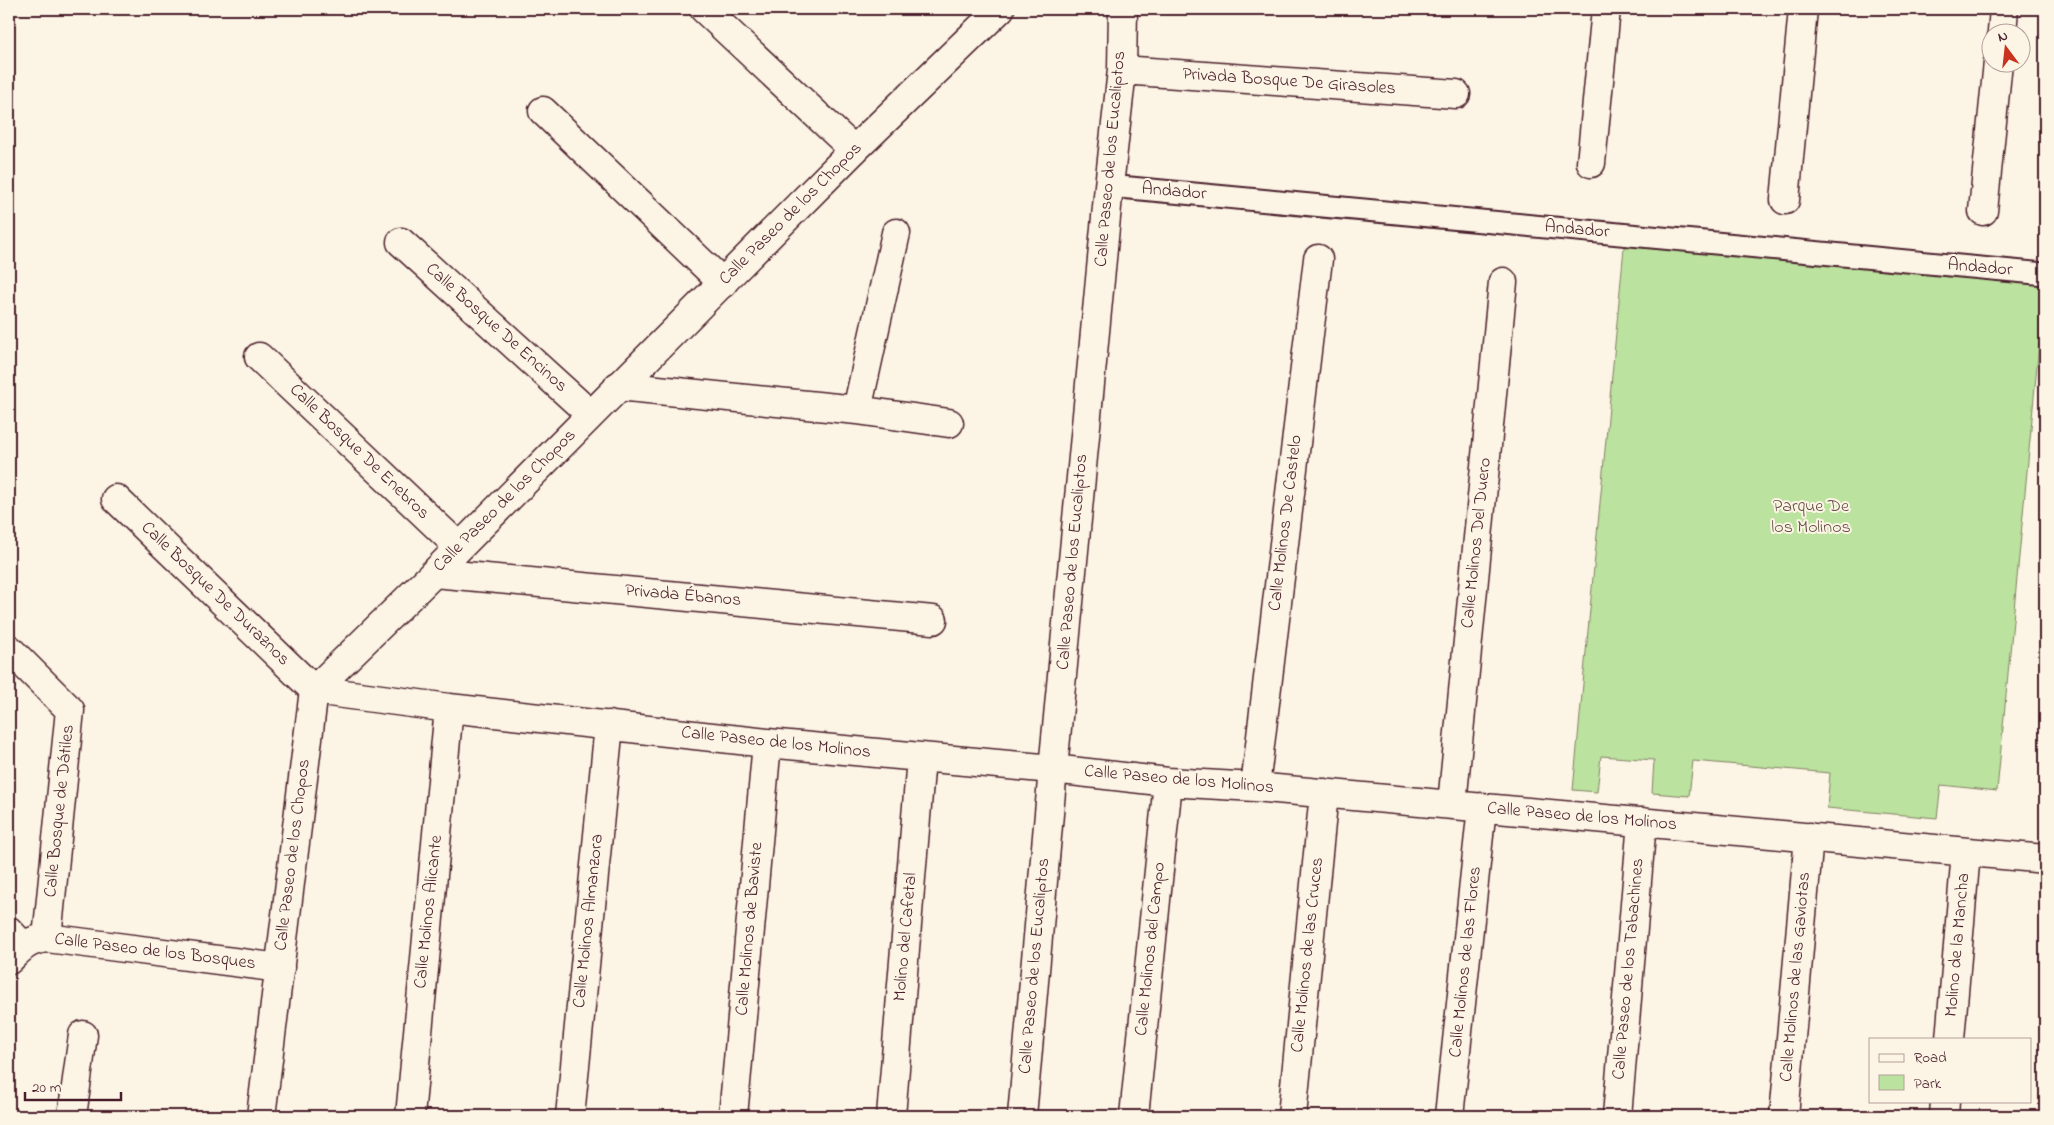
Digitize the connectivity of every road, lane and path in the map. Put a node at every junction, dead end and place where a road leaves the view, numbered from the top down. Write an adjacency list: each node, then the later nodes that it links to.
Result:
1 (704, 9): 12 (street)
2 (1123, 9): 8 (street, Calle Paseo de los Eucaliptos)
3 (1606, 9): 13 (street)
4 (1803, 9): 15 (street)
5 (2004, 9): 7 (street)
6 (993, 11): 12 (street, Calle Paseo de los Chopos)
7 (2003, 22)
8 (1122, 70): 10 (street, Privada Bosque De Girasoles); 14 (street, Calle Paseo de los Eucaliptos)
9 (1997, 72): 16 (street)
10 (1456, 94)
11 (543, 110): 22 (street)
12 (854, 150): 22 (street, Calle Paseo de los Chopos)
13 (1591, 163)
14 (1109, 186): 20 (street, Andador); 38 (street, Calle Paseo de los Eucaliptos)
15 (1785, 200)
16 (1983, 211)
17 (896, 233): 25 (street)
18 (401, 242): 26 (street, Calle Bosque De Encinos)
19 (1318, 259): 40 (street, Calle Molinos De Castelo)
20 (2045, 274)
21 (1503, 282): 42 (street, Calle Molinos Del Duero)
22 (723, 283): 24 (street, Calle Paseo de los Chopos)
23 (259, 357): 29 (street, Calle Bosque De Enebros)
24 (618, 386): 25 (street); 26 (street, Calle Paseo de los Chopos)
25 (858, 410): 27 (street)
26 (590, 414): 29 (street, Calle Paseo de los Chopos)
27 (950, 423)
28 (116, 498): 33 (street, Calle Bosque De Duraznos)
29 (458, 546): 30 (street, Calle Paseo de los Chopos)
30 (434, 573): 31 (street, Privada Ébanos); 33 (street, Calle Paseo de los Chopos)
31 (933, 620)
32 (9, 649): 48 (street, Calle Bosque de Dátiles)
33 (314, 690): 34 (street, Calle Paseo de los Molinos); 49 (street, Calle Paseo de los Chopos)
34 (449, 708): 35 (street, Calle Paseo de los Molinos); 55 (street, Calle Molinos Alicante)
35 (609, 726): 36 (street, Calle Paseo de los Molinos); 56 (street, Calle Molinos Almanzora)
36 (767, 742): 37 (street, Calle Paseo de los Molinos); 57 (street, Calle Molinos de Baviste)
37 (921, 758): 38 (street, Calle Paseo de los Molinos); 58 (street, Molino del Cafetal)
38 (1053, 769): 39 (street, Calle Paseo de los Molinos); 59 (street, Calle Paseo de los Eucaliptos)
39 (1168, 782): 40 (street, Calle Paseo de los Molinos); 60 (street, Calle Molinos del Campo)
40 (1254, 787): 41 (street, Calle Paseo de los Molinos)
41 (1324, 793): 42 (street, Calle Paseo de los Molinos); 61 (street, Calle Molinos de las Cruces)
42 (1452, 804): 43 (street, Calle Paseo de los Molinos)
43 (1482, 807): 44 (street, Calle Paseo de los Molinos); 62 (street, Calle Molinos de las Flores)
44 (1642, 822): 45 (street, Calle Paseo de los Molinos); 63 (street, Calle Paseo de los Tabachines)
45 (1809, 837): 46 (street, Calle Paseo de los Molinos); 64 (street, Calle Molinos de las Gaviotas)
46 (1966, 852): 47 (street, Calle Paseo de los Molinos); 51 (street, Molino de la Mancha)
47 (2045, 859)
48 (22, 944): 49 (street, Calle Paseo de los Bosques)
49 (280, 968): 54 (street, Calle Paseo de los Chopos)
50 (83, 1035): 53 (street)
51 (1950, 1038)
52 (1945, 1102): 65 (street)
53 (72, 1116)
54 (261, 1116)
55 (410, 1116)
56 (570, 1116)
57 (733, 1116)
58 (891, 1116)
59 (1022, 1116)
60 (1134, 1116)
61 (1292, 1116)
62 (1449, 1116)
63 (1617, 1116)
64 (1784, 1116)
65 (1944, 1116)

